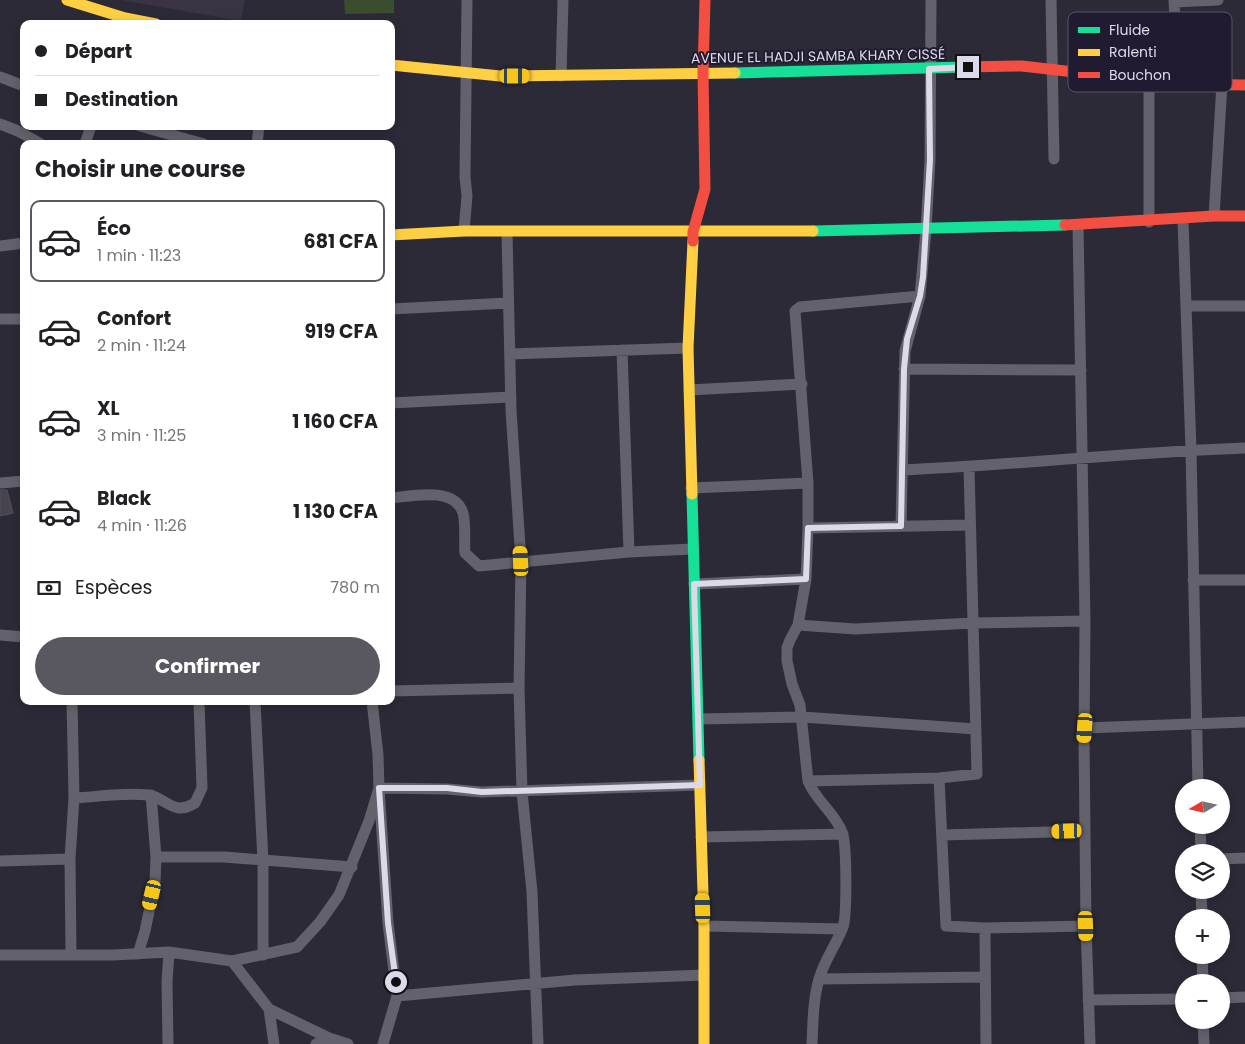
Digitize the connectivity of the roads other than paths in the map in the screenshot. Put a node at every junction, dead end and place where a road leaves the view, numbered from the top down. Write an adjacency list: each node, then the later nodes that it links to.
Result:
1 (66, 0): 9 (street)
2 (467, 0): 16 (street)
3 (563, 0): 17 (street)
4 (705, 0): 15 (street)
5 (931, 0): 12 (street)
6 (1050, 0): 13 (street)
7 (1218, 0): 8 (street)
8 (1174, 1)
9 (89, 4): 10 (street)
10 (123, 20)
11 (395, 65): 16 (street, AVENUE EL HADJI SAMBA KHARY CISSÉ)
12 (929, 69): 13 (street, AVENUE EL HADJI SAMBA KHARY CISSÉ); 15 (street, AVENUE EL HADJI SAMBA KHARY CISSÉ); 34 (street)
13 (1053, 70): 14 (street, AVENUE EL HADJI SAMBA KHARY CISSÉ); 28 (street)
14 (1068, 72)
15 (704, 73): 17 (street, AVENUE EL HADJI SAMBA KHARY CISSÉ); 37 (street)
16 (467, 74): 17 (street, AVENUE EL HADJI SAMBA KHARY CISSÉ); 35 (street)
17 (561, 76)
18 (0, 77): 19 (street)
19 (20, 84)
20 (1232, 84): 21 (street, AVENUE EL HADJI SAMBA KHARY CISSÉ)
21 (1245, 85)
22 (1149, 92): 32 (street)
23 (1222, 92): 29 (street)
24 (0, 124): 26 (street)
25 (154, 130): 27 (street)
26 (34, 140)
27 (190, 140)
28 (1054, 159)
29 (1214, 216): 30 (street); 31 (street)
30 (1245, 216)
31 (1183, 220): 32 (street); 43 (street)
32 (1149, 222): 33 (street)
33 (1078, 226): 34 (street); 52 (street)
34 (926, 230): 37 (street); 41 (street)
35 (464, 232): 36 (street); 38 (street)
36 (507, 232): 37 (street); 42 (street)
37 (693, 232): 48 (street)
38 (395, 235)
39 (20, 244): 40 (street)
40 (0, 246)
41 (920, 296): 51 (street); 53 (street)
42 (508, 304): 45 (street); 50 (street)
43 (1186, 306): 44 (street); 58 (street)
44 (1245, 306)
45 (395, 309)
46 (0, 319): 47 (street)
47 (20, 319)
48 (688, 348): 49 (street); 54 (street)
49 (622, 350): 50 (street); 71 (street)
50 (510, 354): 55 (street)
51 (904, 369): 52 (street); 61 (street)
52 (1081, 370): 59 (street)
53 (802, 384): 54 (street); 64 (street)
54 (689, 390): 65 (street)
55 (511, 398): 56 (street); 72 (street)
56 (395, 403)
57 (1245, 448): 58 (street)
58 (1191, 450): 59 (street); 74 (street)
59 (1082, 457): 60 (street); 77 (street)
60 (968, 468): 61 (street); 67 (street)
61 (902, 470): 68 (street)
62 (20, 481): 63 (street)
63 (0, 483)
64 (808, 483): 65 (street); 69 (street)
65 (691, 488): 70 (street)
66 (395, 498): 72 (street)
67 (970, 525): 68 (street); 78 (street)
68 (901, 526): 69 (street)
69 (808, 528): 73 (street)
70 (693, 549): 71 (street); 76 (street)
71 (629, 552): 72 (street)
72 (521, 561): 82 (street)
73 (806, 579): 76 (street); 79 (street)
74 (1193, 580): 75 (street); 91 (street)
75 (1245, 580)
76 (694, 584): 89 (street)
77 (1085, 621): 78 (street); 92 (street)
78 (973, 623): 79 (street); 93 (street)
79 (798, 625): 88 (street)
80 (0, 635): 81 (street)
81 (20, 637)
82 (519, 688): 83 (street); 99 (street)
83 (395, 691)
84 (72, 705): 101 (street)
85 (199, 705): 100 (street)
86 (255, 705): 111 (street)
87 (372, 705): 98 (street)
88 (802, 717): 89 (street); 93 (street); 96 (street)
89 (698, 719): 97 (street)
90 (1245, 722): 91 (street)
91 (1196, 724): 92 (street); 95 (street)
92 (1085, 728): 102 (street)
93 (976, 729): 94 (street)
94 (940, 778): 96 (street); 104 (street)
95 (1198, 779)
96 (808, 781): 103 (street)
97 (700, 785): 99 (street); 105 (street)
98 (379, 788): 99 (street); 112 (street); 127 (street)
99 (522, 792): 126 (street)
100 (151, 795): 101 (street); 106 (street)
101 (74, 798): 108 (street)
102 (1085, 831): 104 (street); 114 (street)
103 (843, 834): 105 (street); 116 (street)
104 (942, 835): 115 (street)
105 (702, 836): 113 (street)
106 (156, 857): 111 (street); 119 (street)
107 (1245, 858): 109 (street)
108 (70, 859): 110 (street); 118 (street)
109 (1230, 859)
110 (0, 861)
111 (264, 861): 112 (street); 120 (street)
112 (352, 867): 120 (street)
113 (704, 926): 116 (street); 123 (street)
114 (1086, 926): 115 (street); 131 (street)
115 (985, 928): 124 (street)
116 (842, 929): 125 (street)
117 (169, 952): 119 (street); 122 (street); 135 (street)
118 (71, 954): 119 (street); 121 (street)
119 (138, 954)
120 (263, 955): 122 (street)
121 (0, 956)
122 (232, 961): 132 (street)
123 (704, 975): 126 (street); 141 (street)
124 (985, 977): 125 (street); 143 (street)
125 (819, 979): 142 (street)
126 (535, 984): 127 (street); 140 (street)
127 (397, 996): 139 (street)
128 (1245, 997): 129 (street)
129 (1230, 998)
130 (1175, 999): 131 (street)
131 (1088, 1000): 144 (street)
132 (269, 1009): 134 (street); 136 (street)
133 (1204, 1029): 145 (street)
134 (328, 1038): 137 (street); 138 (street)
135 (168, 1044)
136 (274, 1044)
137 (316, 1044)
138 (348, 1044)
139 (383, 1044)
140 (538, 1044)
141 (704, 1044)
142 (812, 1044)
143 (986, 1044)
144 (1090, 1044)
145 (1204, 1044)

